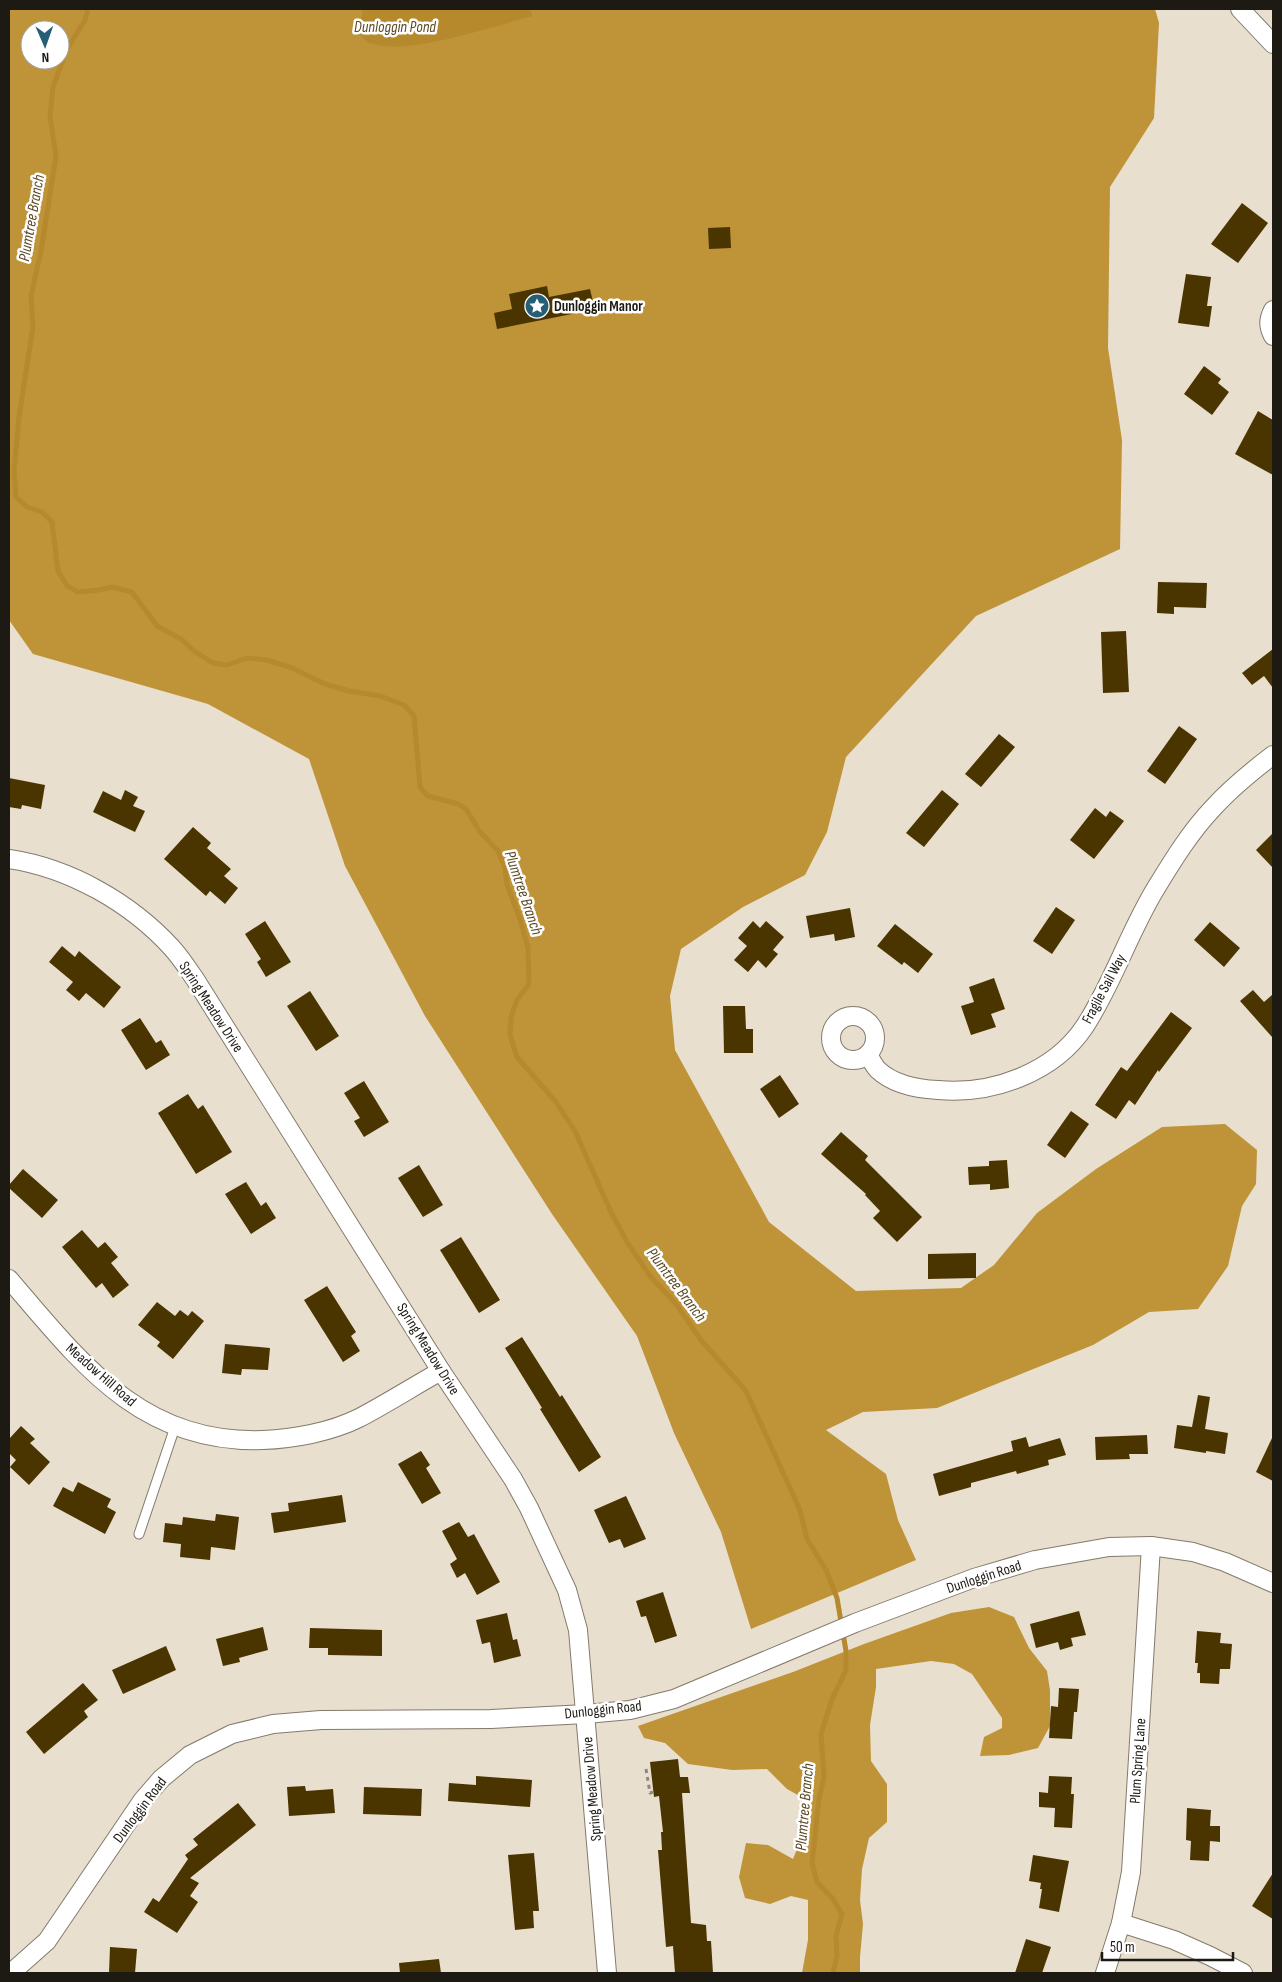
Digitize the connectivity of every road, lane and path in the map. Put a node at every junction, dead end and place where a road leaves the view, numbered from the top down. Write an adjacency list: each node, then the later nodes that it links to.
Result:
1 (1240, 9): 2 (street)
2 (1273, 44)
3 (1273, 310): 4 (street)
4 (1273, 336)
5 (1273, 755): 7 (street, Fragile Sail Way)
6 (9, 859): 9 (street, Spring Meadow Drive)
7 (868, 1054)
8 (9, 1279): 10 (street, Meadow Hill Road)
9 (441, 1371): 10 (street, Meadow Hill Road); 14 (street, Spring Meadow Drive)
10 (175, 1427): 11 (lane)
11 (139, 1534)
12 (1151, 1546): 13 (street, Dunloggin Road); 14 (street, Dunloggin Road); 17 (street, Plum Spring Lane)
13 (1273, 1583)
14 (586, 1714): 18 (street, Dunloggin Road); 19 (street, Spring Meadow Drive)
15 (646, 1769): 16 (path)
16 (653, 1792)
17 (1122, 1923): 20 (street, Plum Spring Lane); 21 (street)
18 (11, 1973)
19 (607, 1973)
20 (1105, 1973)
21 (1243, 1973)

